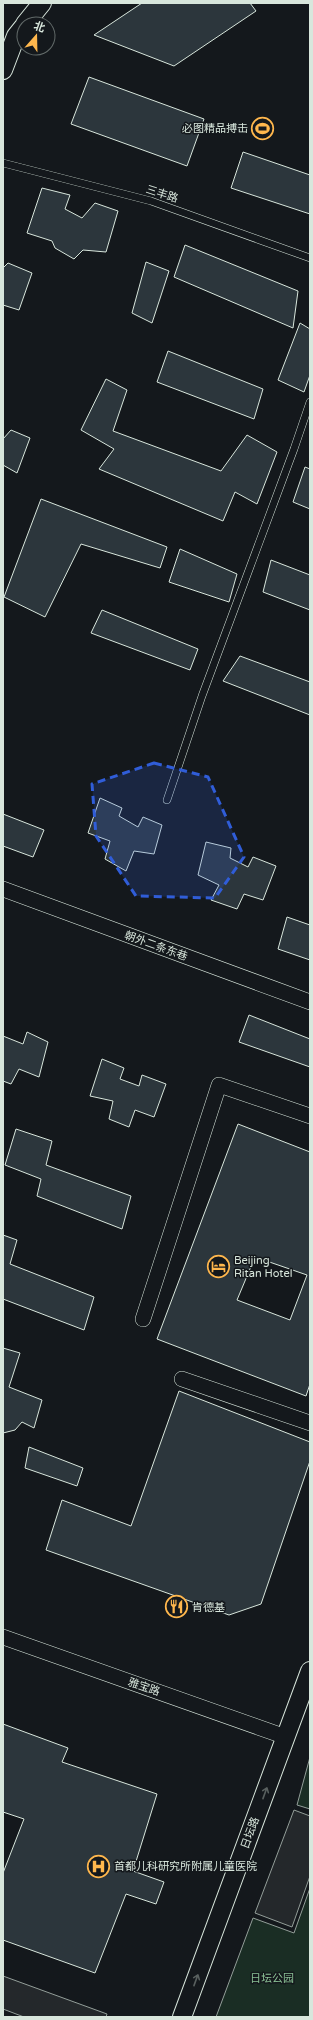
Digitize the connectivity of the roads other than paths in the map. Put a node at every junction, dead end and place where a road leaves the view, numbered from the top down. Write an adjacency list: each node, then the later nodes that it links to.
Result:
1 (42, 3): 2 (street)
2 (32, 16)
3 (16, 36): 4 (street)
4 (3, 70)
5 (3, 163): 6 (lane, 三丰路)
6 (310, 258)
7 (310, 402): 8 (lane)
8 (167, 800)
9 (3, 890): 10 (street, 朝外二条东巷)
10 (310, 1002)
11 (310, 1116): 12 (street)
12 (142, 1319)
13 (182, 1379): 14 (street)
14 (310, 1423)
15 (3, 1637): 17 (street, 雅宝路)
16 (310, 1672): 17 (street, 日坛路)
17 (286, 1737): 18 (street, 日坛路, one-way to 17)
18 (182, 2017)

